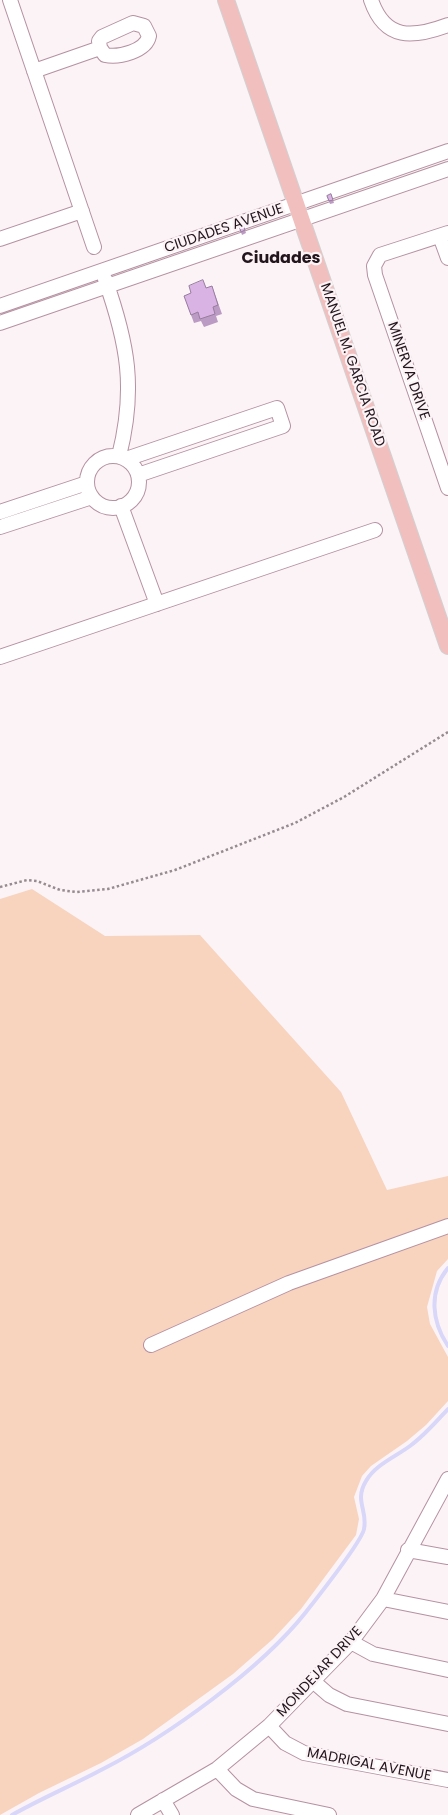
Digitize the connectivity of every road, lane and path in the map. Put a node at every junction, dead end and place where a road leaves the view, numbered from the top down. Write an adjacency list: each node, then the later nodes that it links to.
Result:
1 (10, 0): 6 (street)
2 (226, 0): 9 (main road, MANUEL M. GARCIA ROAD)
3 (371, 0): 4 (street)
4 (448, 25)
5 (100, 48): 6 (street)
6 (34, 72): 10 (street)
7 (448, 151): 9 (street, CIUDADES AVENUE)
8 (443, 171): 11 (street, CIUDADES AVENUE)
9 (296, 204): 11 (main road, MANUEL M. GARCIA ROAD); 16 (street, CIUDADES AVENUE)
10 (82, 211): 13 (street); 14 (street)
11 (302, 220): 17 (street, CIUDADES AVENUE); 30 (main road, MANUEL M. GARCIA ROAD)
12 (444, 234): 15 (street); 23 (street, MINERVA DRIVE)
13 (0, 238)
14 (94, 247)
15 (448, 258)
16 (102, 271): 17 (street); 18 (street, CIUDADES AVENUE)
17 (108, 286): 19 (street, CIUDADES AVENUE); 20 (street)
18 (0, 306)
19 (0, 323)
20 (123, 458): 21 (street); 21 (street); 22 (street)
21 (138, 475): 25 (street)
22 (87, 483): 24 (street); 26 (street)
23 (448, 488)
24 (92, 497): 25 (street); 27 (street)
25 (121, 506): 29 (street)
26 (0, 512)
27 (0, 528)
28 (375, 530): 29 (street)
29 (157, 604): 31 (street)
30 (448, 646)
31 (0, 657)
32 (448, 732): 33 (path)
33 (0, 887)
34 (448, 1226): 35 (street)
35 (151, 1345)
36 (448, 1479): 37 (street, MONDEJAR DRIVE)
37 (441, 1502): 38 (street, MONDEJAR DRIVE)
38 (408, 1550): 39 (street); 40 (street, MONDEJAR DRIVE)
39 (448, 1557)
40 (383, 1599): 41 (street); 42 (street, MONDEJAR DRIVE)
41 (448, 1612)
42 (351, 1642): 43 (street); 44 (street, MONDEJAR DRIVE)
43 (448, 1670)
44 (314, 1682): 45 (street); 46 (street, MONDEJAR DRIVE)
45 (448, 1724)
46 (269, 1726): 47 (street, MONDEJAR DRIVE); 48 (street, MADRIGAL AVENUE)
47 (217, 1770): 49 (street, MONDEJAR DRIVE); 52 (street)
48 (448, 1780)
49 (163, 1800): 50 (street, MONDEJAR DRIVE); 51 (street)
50 (138, 1815)
51 (172, 1815)
52 (329, 1815)

